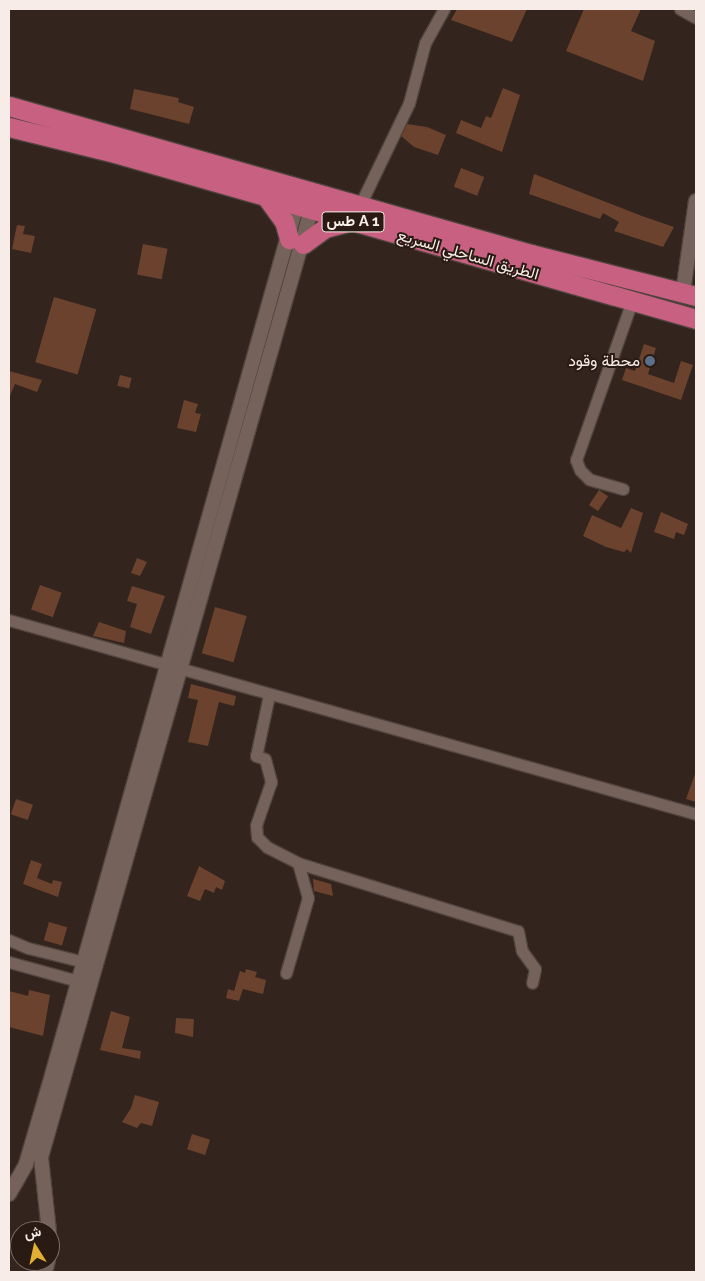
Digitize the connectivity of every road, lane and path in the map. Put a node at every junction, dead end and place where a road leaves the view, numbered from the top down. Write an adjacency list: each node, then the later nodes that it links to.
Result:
1 (444, 9): 9 (street)
2 (680, 9): 3 (street)
3 (696, 18)
4 (9, 106): 7 (highway, الطريق الساحلي السريع / طس A 1)
5 (9, 127): 6 (highway, الطريق الساحلي السريع / طس A 1)
6 (267, 198): 7 (highway, الطريق الساحلي السريع / طس A 1); 11 (highway)
7 (306, 200): 9 (highway, الطريق الساحلي السريع / طس A 1); 10 (highway, الطريق الساحلي السريع / طس A 1); 11 (street)
8 (696, 201): 12 (street)
9 (360, 205): 12 (highway, الطريق الساحلي السريع / طس A 1)
10 (351, 222): 11 (highway); 13 (highway, الطريق الساحلي السريع / طس A 1)
11 (296, 242): 15 (street)
12 (690, 294)
13 (632, 301): 14 (highway, الطريق الساحلي السريع / طس A 1); 16 (street)
14 (696, 318)
15 (266, 345): 17 (street); 18 (street)
16 (623, 489)
17 (196, 567): 18 (street); 20 (street)
18 (210, 570): 21 (street)
19 (9, 620): 20 (street)
20 (168, 663): 21 (street); 23 (street)
21 (183, 666): 22 (street); 23 (street)
22 (269, 695): 24 (street); 25 (street)
23 (140, 789): 28 (street)
24 (696, 814)
25 (298, 863): 29 (street); 31 (street)
26 (9, 940): 28 (street)
27 (9, 962): 30 (street)
28 (90, 964): 30 (street); 32 (street)
29 (286, 974)
30 (78, 981): 32 (street)
31 (532, 983)
32 (58, 1077): 33 (street); 34 (street)
33 (9, 1194)
34 (48, 1221)

